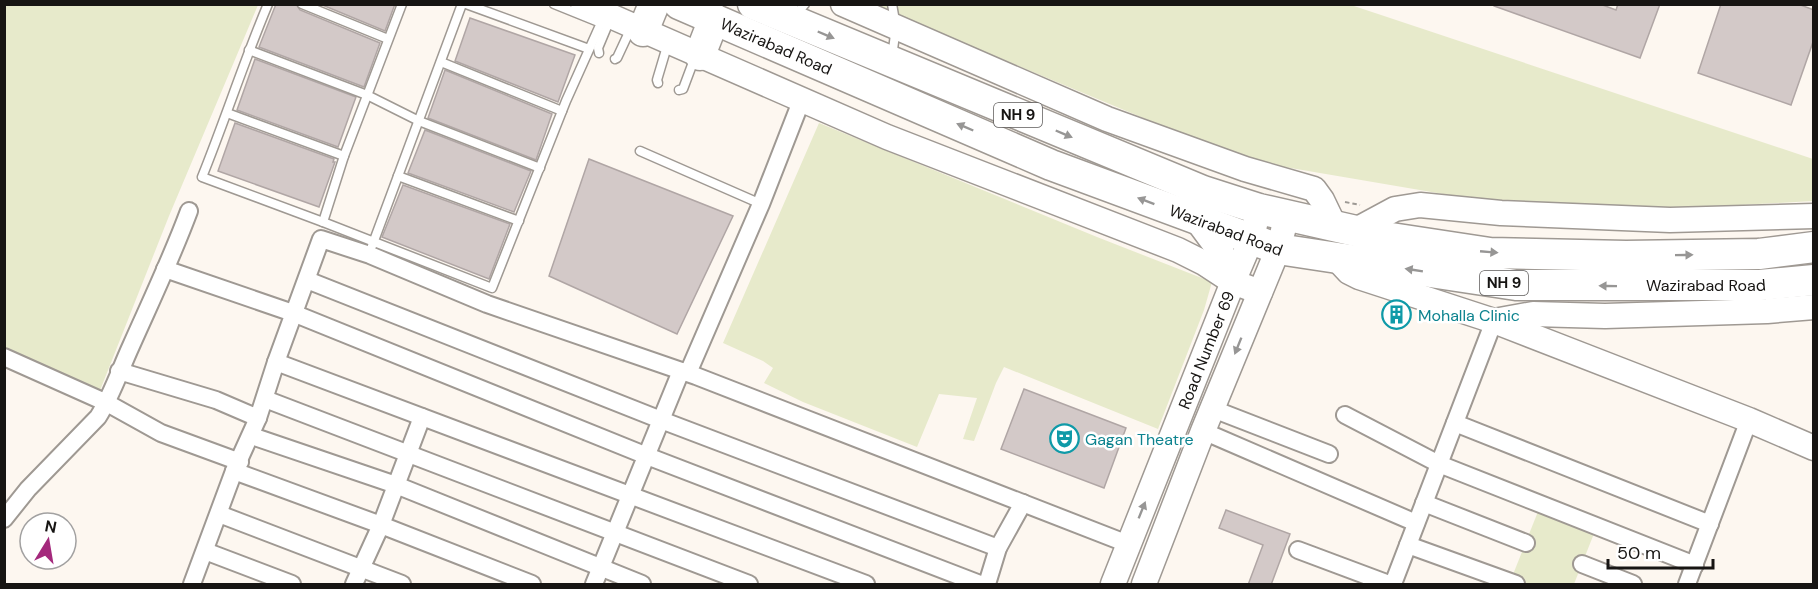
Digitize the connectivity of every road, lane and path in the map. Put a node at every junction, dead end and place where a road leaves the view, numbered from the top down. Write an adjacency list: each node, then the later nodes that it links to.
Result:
1 (268, 4): 16 (lane)
2 (302, 4): 14 (lane)
3 (402, 4): 14 (lane)
4 (464, 4): 15 (lane); 20 (lane)
5 (554, 4): 15 (lane)
6 (583, 4): 13 (street)
7 (679, 4): 12 (highway, Wazirabad Road / NH 9)
8 (753, 4): 10 (highway, Wazirabad Road / NH 9)
9 (843, 4): 11 (street)
10 (798, 12): 21 (highway, Wazirabad Road / NH 9, one-way to 21)
11 (894, 16): 21 (lane); 33 (street)
12 (714, 19): 18 (highway); 41 (highway, Wazirabad Road / NH 9, one-way to 12)
13 (642, 24): 17 (lane); 18 (street); 19 (lane); 22 (lane)
14 (388, 39): 24 (lane)
15 (589, 49): 26 (lane)
16 (249, 50): 24 (lane); 27 (lane)
17 (599, 53)
18 (698, 54): 23 (lane); 25 (street)
19 (615, 59)
20 (441, 62): 26 (lane); 28 (lane)
21 (891, 62): 36 (highway, Wazirabad Road / NH 9, one-way to 36)
22 (658, 82)
23 (680, 90)
24 (367, 95): 28 (lane); 30 (lane)
25 (802, 99): 34 (street); 49 (street)
26 (562, 111): 31 (lane)
27 (227, 113): 30 (lane); 40 (lane)
28 (419, 121): 31 (lane); 32 (lane)
29 (640, 151): 34 (lane)
30 (344, 156): 40 (lane)
31 (540, 168): 39 (lane)
32 (398, 176): 39 (lane); 44 (lane)
33 (1320, 198): 38 (street); 38 (path)
34 (761, 204): 57 (street)
35 (189, 211): 46 (street)
36 (1273, 212): 38 (highway, Wazirabad Road / NH 9); 42 (street)
37 (1814, 216): 38 (street)
38 (1350, 220): 43 (highway, Wazirabad Road / NH 9, one-way to 43)
39 (519, 221): 44 (lane)
40 (323, 222): 44 (lane)
41 (1200, 222): 42 (highway, Wazirabad Road / NH 9); 49 (main road)
42 (1265, 245): 45 (highway, Wazirabad Road / NH 9); 49 (street, Road Number 69); 50 (street, Road Number 69)
43 (1814, 247)
44 (372, 248): 47 (street); 57 (street)
45 (1335, 257): 48 (highway, Wazirabad Road / NH 9, one-way to 45); 53 (street)
46 (165, 269): 52 (street); 56 (street)
47 (307, 280): 52 (street); 64 (street)
48 (1814, 280)
49 (1233, 282): 50 (street); 86 (street, Road Number 69, one-way to 49)
50 (1260, 292): 60 (street, Road Number 69, one-way to 60)
51 (1814, 307): 53 (street)
52 (293, 313): 55 (street); 72 (street)
53 (1494, 321): 65 (street); 66 (street)
54 (4, 357): 59 (street)
55 (276, 362): 58 (street); 62 (street)
56 (119, 371): 59 (street); 63 (street)
57 (685, 372): 64 (street); 78 (street)
58 (265, 399): 63 (street); 70 (street)
59 (107, 403): 74 (street); 79 (street)
60 (1213, 409): 67 (street, Road Number 69); 71 (street)
61 (1345, 415): 73 (street)
62 (422, 417): 70 (street); 76 (street)
63 (258, 418): 68 (street)
64 (661, 420): 72 (street); 88 (street)
65 (1749, 420): 69 (street); 82 (street)
66 (1455, 423): 73 (street); 82 (street)
67 (1203, 431): 81 (street); 107 (street, Road Number 69)
68 (252, 436): 74 (street); 75 (street)
69 (1814, 448)
70 (408, 453): 75 (street); 84 (street)
71 (1329, 454)
72 (646, 456): 76 (street); 104 (street)
73 (1439, 464): 77 (street); 92 (street)
74 (237, 466): 80 (street); 83 (street)
75 (396, 485): 83 (street); 94 (street)
76 (630, 496): 84 (street); 103 (street)
77 (1424, 502): 81 (street); 85 (street)
78 (1023, 503): 86 (street); 88 (street)
79 (7, 511)
80 (219, 514): 90 (street); 93 (street)
81 (1416, 523): 87 (street)
82 (1710, 524): 92 (street)
83 (381, 525): 93 (street); 100 (street)
84 (616, 532): 94 (street); 95 (street)
85 (1526, 543)
86 (1128, 544): 106 (street, Road Number 69)
87 (1408, 545): 108 (street); 109 (street)
88 (998, 548): 105 (street)
89 (1298, 550): 108 (street)
90 (205, 551): 96 (street); 97 (street)
91 (1582, 564): 110 (street)
92 (1695, 565): 111 (street)
93 (362, 568): 98 (street); 99 (street)
94 (601, 568): 101 (street); 102 (street)
95 (744, 584)
96 (192, 585)
97 (292, 585)
98 (354, 585)
99 (402, 585)
100 (532, 585)
101 (594, 585)
102 (642, 585)
103 (866, 585)
104 (980, 585)
105 (987, 585)
106 (1113, 585)
107 (1144, 585)
108 (1391, 585)
109 (1516, 585)
110 (1632, 585)
111 (1687, 585)

